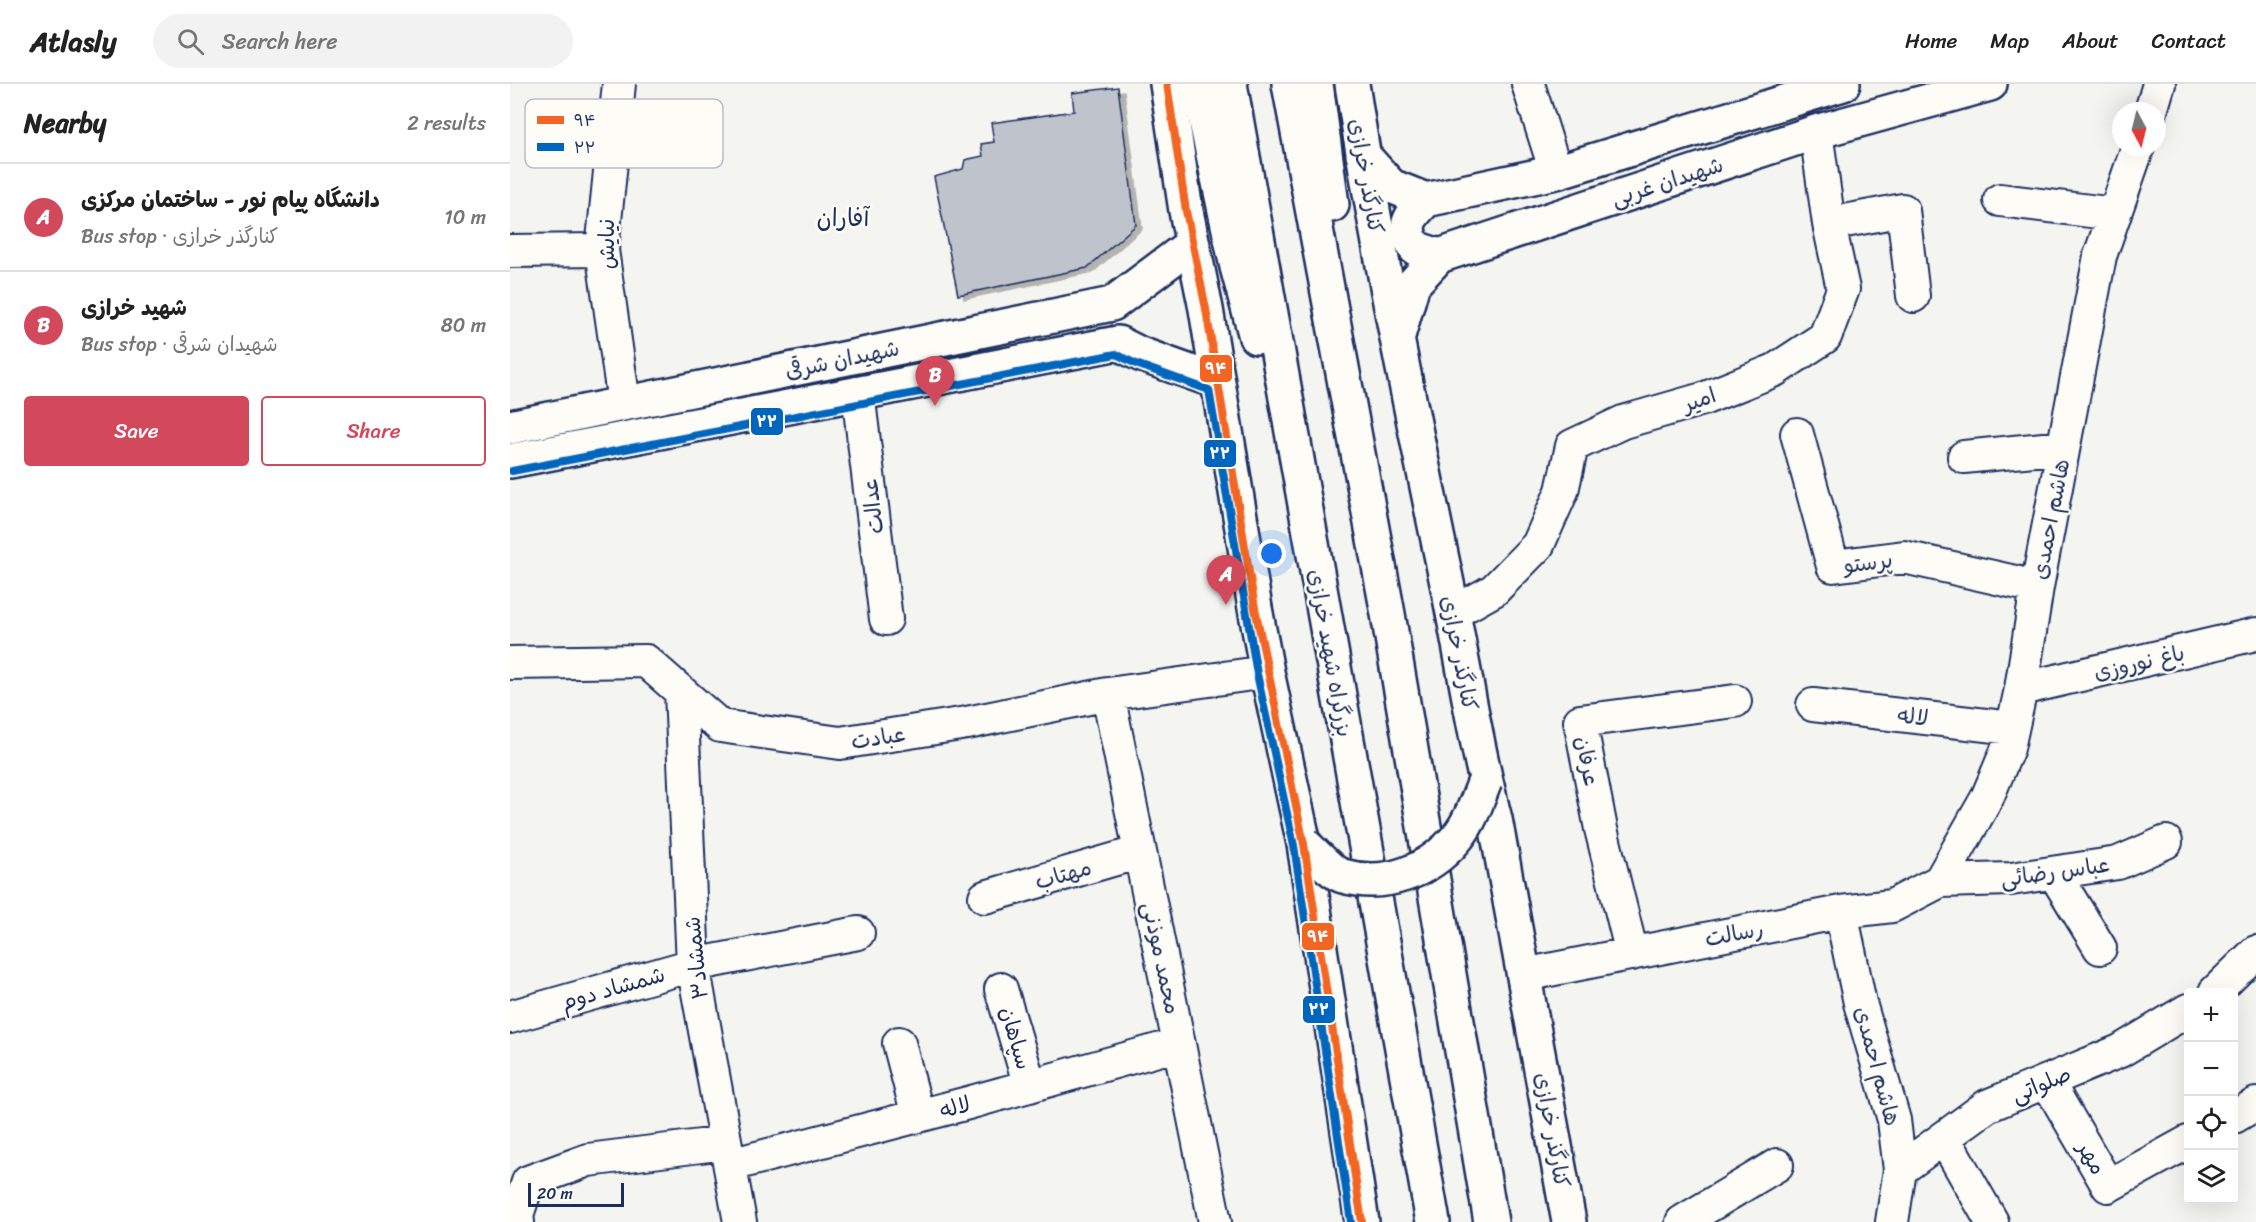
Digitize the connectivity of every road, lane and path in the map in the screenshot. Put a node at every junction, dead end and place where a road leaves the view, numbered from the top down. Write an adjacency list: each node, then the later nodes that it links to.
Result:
1 (619, 84): 12 (street, نیایش)
2 (1167, 84): 23 (main road)
3 (1198, 84): 34 (main road)
4 (1230, 84): 34 (main road, بزرگراه شهید خرازی)
5 (1289, 84): 42 (main road)
6 (1316, 84): 42 (main road)
7 (1352, 84): 15 (main road, کنارگذر خرازی)
8 (1528, 84): 18 (street)
9 (1844, 84): 18 (main road, شهیدان غربی)
10 (1990, 84): 14 (main road, شهیدان غربی)
11 (2159, 84): 13 (street)
12 (617, 99)
13 (2154, 102)
14 (1816, 132): 22 (street, امیر); 26 (main road, شهیدان غربی)
15 (1363, 155): 19 (main road); 29 (main road, کنارگذر خرازی)
16 (2135, 156): 21 (street, هاشم احمدی)
17 (610, 168): 24 (street, نیایش)
18 (1556, 172): 19 (main road, شهیدان غربی)
19 (1426, 200): 26 (main road)
20 (2000, 200): 21 (street)
21 (2115, 214): 37 (street, هاشم احمدی)
22 (1830, 224): 27 (street); 41 (street, امیر)
23 (1192, 244): 28 (main road, شهیدان شرقی); 31 (main road)
24 (602, 250): 25 (street); 33 (street, نیایش)
25 (510, 251)
26 (1439, 256): 29 (main road, شهیدان غربی)
27 (1913, 296)
28 (1112, 304): 30 (main road); 33 (main road, شهیدان شرقی)
29 (1396, 341): 41 (main road, کنارگذر خرازی)
30 (1118, 343): 31 (main road); 32 (main road, شهیدان شرقی)
31 (1218, 382): 46 (main road)
32 (858, 393): 39 (main road, شهیدان شرقی); 43 (street, عدالت)
33 (624, 404): 35 (main road, شهیدان شرقی)
34 (1291, 426): 87 (main road, بزرگراه شهید خرازی)
35 (510, 427)
36 (1797, 434): 40 (street, پرستو)
37 (2063, 447): 38 (street); 40 (street, هاشم احمدی)
38 (1964, 457)
39 (510, 461)
40 (2037, 587): 47 (street, هاشم احمدی)
41 (1453, 613): 53 (main road, کنارگذر خرازی)
42 (1388, 614): 88 (main road)
43 (886, 619)
44 (2256, 634): 47 (street, باغ نوروزی)
45 (510, 663): 48 (street, عبادت)
46 (1266, 672): 49 (street, عبادت); 55 (main road)
47 (2021, 689): 52 (street, هاشم احمدی)
48 (681, 692): 49 (street, عبادت); 65 (street, شمشاد۳)
49 (1108, 694): 56 (street, محمد موذنی)
50 (1735, 701): 64 (street, عرفان)
51 (1813, 705): 52 (street, لاله)
52 (2012, 728): 58 (street, هاشم احمدی)
53 (1485, 781): 55 (main road, bridge); 66 (main road, کنارگذر خرازی)
54 (2166, 842): 57 (street, عباس رضائی)
55 (1304, 844): 86 (main road)
56 (1140, 852): 59 (street, مهتاب); 72 (street, محمد موذنی)
57 (2054, 873): 58 (street, عباس رضائی); 62 (street)
58 (1940, 881): 60 (street, رسالت)
59 (985, 897)
60 (1841, 912): 64 (street, رسالت); 82 (street, هاشم احمدی)
61 (858, 933): 65 (street, شمشاد دوم)
62 (2100, 948)
63 (2256, 952): 67 (street)
64 (1632, 954): 66 (street, رسالت)
65 (693, 965): 70 (street, شمشاد دوم); 80 (street, شمشاد۳)
66 (1524, 975): 89 (main road, کنارگذر خرازی)
67 (2220, 988)
68 (1001, 989): 74 (street, سپاهان)
69 (2184, 1012): 73 (street, صلواتی)
70 (510, 1017)
71 (898, 1043): 77 (street)
72 (1179, 1044): 74 (street, لاله); 85 (street, محمد موذنی)
73 (2048, 1081): 78 (street, صلواتی); 79 (street, مهر)
74 (1030, 1086): 77 (street, لاله)
75 (2256, 1104): 76 (street)
76 (2238, 1115)
77 (918, 1116): 80 (street, لاله)
78 (1944, 1138): 82 (street, صلواتی); 92 (street)
79 (2184, 1144)
80 (727, 1154): 83 (street, لاله); 84 (street, شمشاد۳)
81 (1777, 1165): 90 (street)
82 (1900, 1170): 91 (street, هاشم احمدی)
83 (518, 1222)
84 (740, 1222)
85 (1215, 1222)
86 (1362, 1222)
87 (1433, 1222)
88 (1491, 1222)
89 (1569, 1222)
90 (1682, 1222)
91 (1892, 1222)
92 (1992, 1222)

